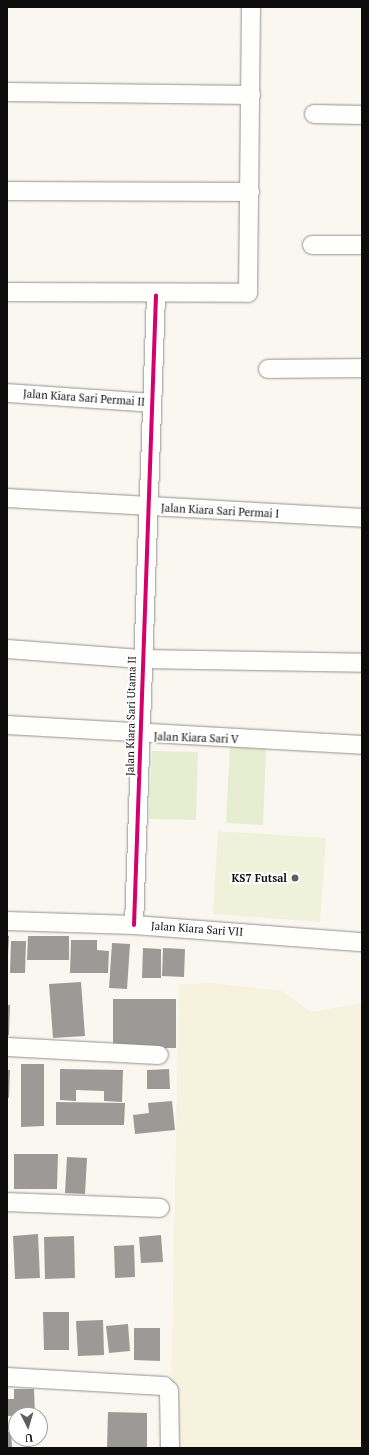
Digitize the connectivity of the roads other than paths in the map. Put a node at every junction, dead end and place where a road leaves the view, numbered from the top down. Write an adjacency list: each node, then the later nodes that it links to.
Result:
1 (251, 7): 3 (street)
2 (7, 92): 3 (street)
3 (251, 95): 7 (street)
4 (314, 114): 5 (street)
5 (362, 115)
6 (7, 190): 7 (street)
7 (250, 192): 11 (street)
8 (312, 245): 9 (street)
9 (362, 246)
10 (7, 292): 11 (street)
11 (156, 295): 15 (street)
12 (362, 368): 13 (street)
13 (268, 369)
14 (7, 393): 15 (street, Jalan Kiara Sari Permai II)
15 (152, 403): 17 (street, Jalan Kiara Sari Permai II)
16 (7, 498): 17 (street, Jalan Kiara Sari Permai I)
17 (147, 508): 18 (street, Jalan Kiara Sari Permai I); 20 (street, Jalan Kiara Sari Utama II)
18 (362, 518)
19 (7, 649): 20 (street)
20 (142, 659): 21 (street); 23 (street, Jalan Kiara Sari Utama II)
21 (362, 663)
22 (7, 725): 23 (street, Jalan Kiara Sari V)
23 (141, 735): 24 (street, Jalan Kiara Sari V); 26 (street, Jalan Kiara Sari Utama II)
24 (362, 745)
25 (7, 921): 26 (street, Jalan Kiara Sari VII)
26 (134, 924): 27 (street, Jalan Kiara Sari VII)
27 (362, 942)
28 (7, 1047): 29 (street)
29 (159, 1056)
30 (7, 1202): 31 (street)
31 (160, 1208)
32 (7, 1377): 33 (street)
33 (170, 1448)

